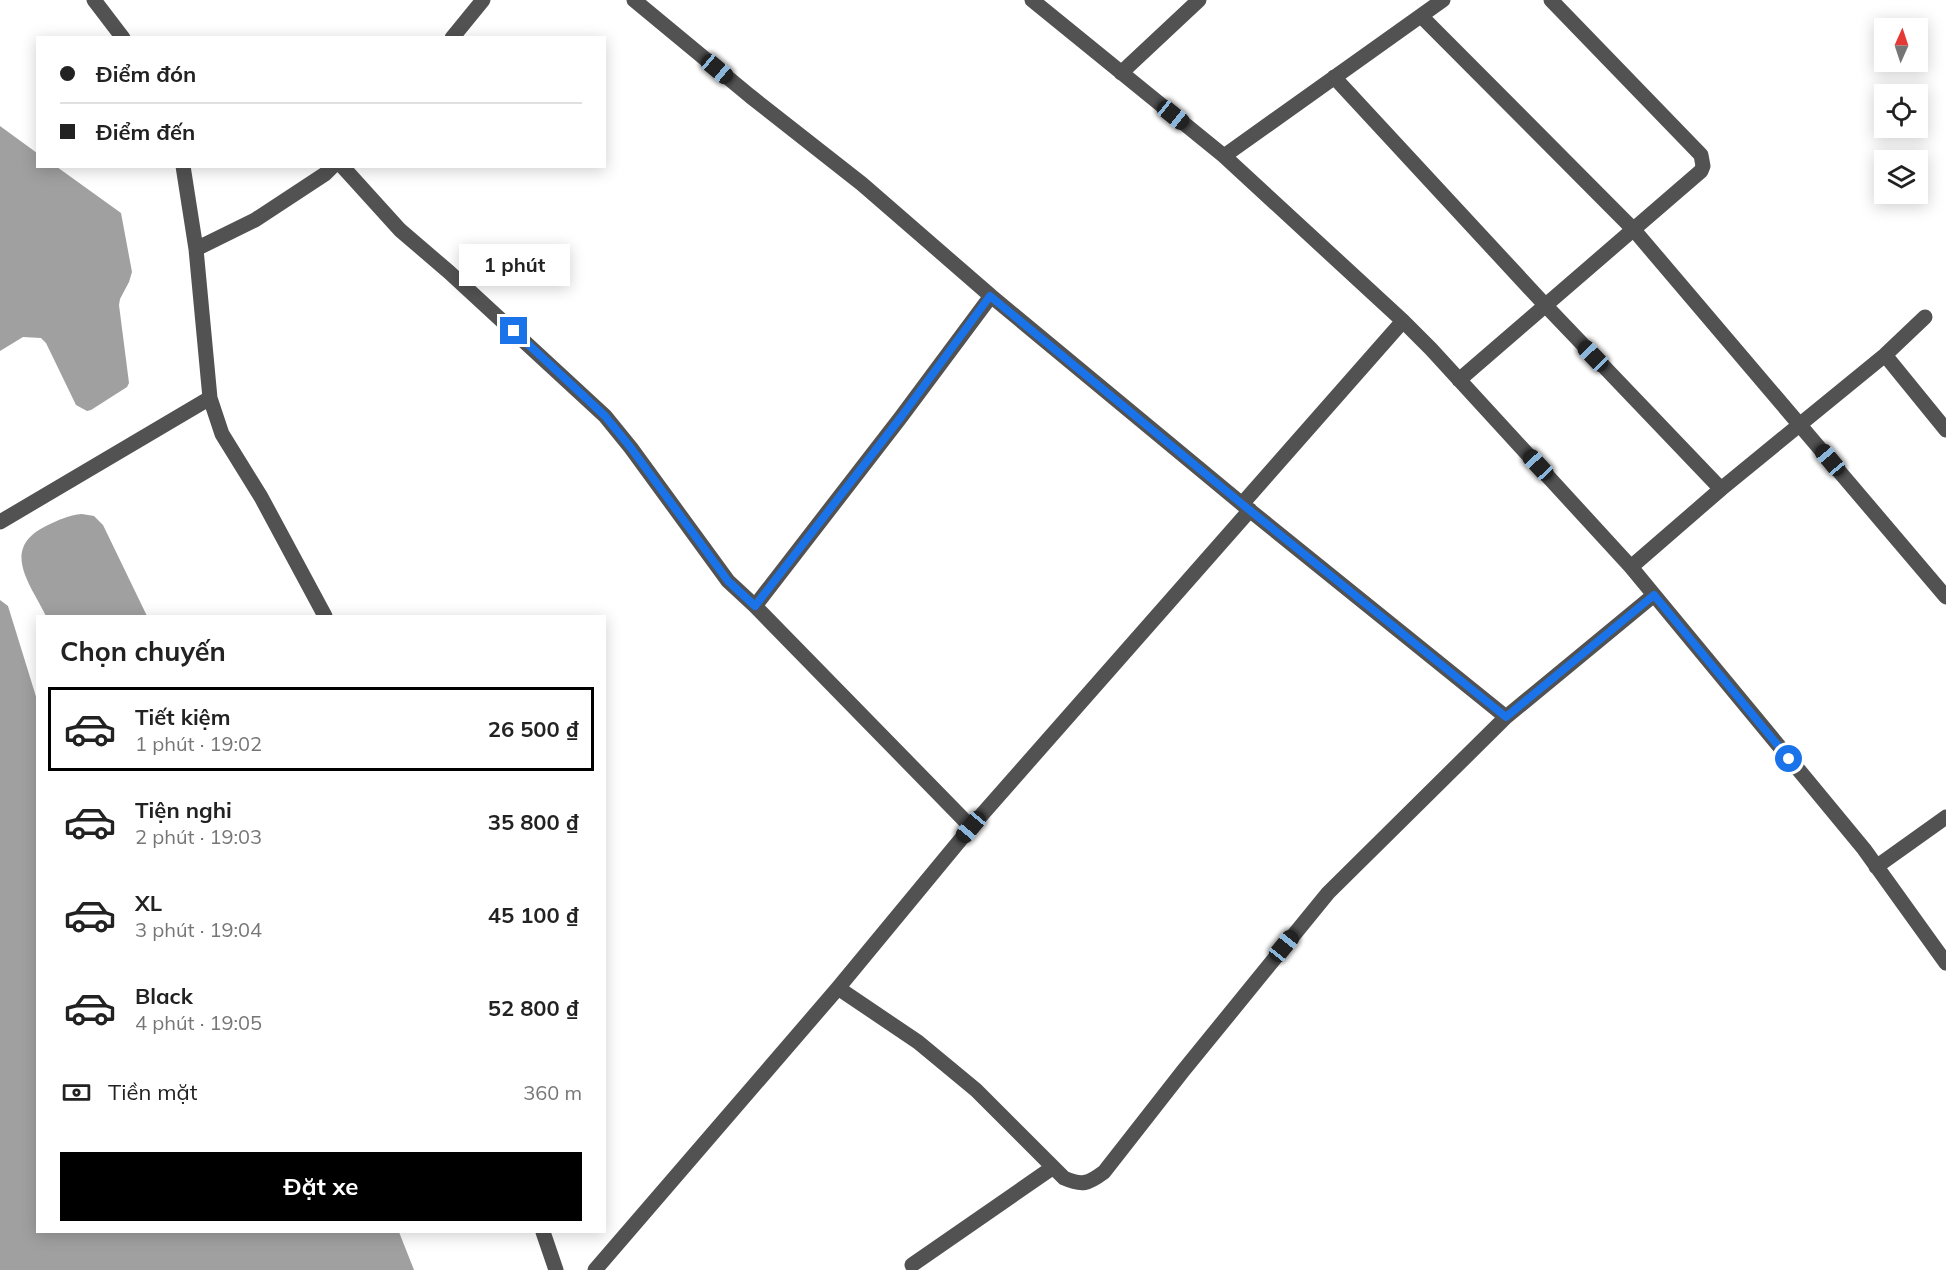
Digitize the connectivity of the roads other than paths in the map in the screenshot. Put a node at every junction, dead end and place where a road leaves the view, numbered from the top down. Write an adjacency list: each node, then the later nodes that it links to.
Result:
1 (93, 0): 9 (street)
2 (483, 0): 10 (street)
3 (634, 0): 19 (street)
4 (1032, 0): 11 (street)
5 (1199, 0): 11 (street)
6 (1443, 0): 8 (street)
7 (1551, 0): 17 (street)
8 (1421, 16): 12 (street); 17 (street)
9 (121, 36)
10 (454, 36)
11 (1121, 73): 13 (street)
12 (1334, 77): 13 (street); 20 (street)
13 (1224, 156): 22 (street)
14 (183, 168): 18 (street)
15 (331, 168): 18 (street)
16 (344, 168): 34 (street)
17 (1634, 230): 20 (street); 26 (street)
18 (196, 249): 25 (street)
19 (990, 296): 29 (street); 34 (street)
20 (1546, 306): 24 (street); 28 (street)
21 (1924, 317): 23 (street)
22 (1403, 321): 24 (street); 29 (street)
23 (1885, 355): 26 (street); 27 (street)
24 (1460, 380): 31 (street)
25 (210, 398): 30 (street); 35 (street)
26 (1800, 426): 28 (street); 33 (street)
27 (1946, 430)
28 (1720, 489): 31 (street)
29 (1246, 507): 36 (street); 38 (street)
30 (0, 522)
31 (1631, 567): 32 (street)
32 (1654, 595): 36 (street); 39 (street)
33 (1946, 597)
34 (755, 606): 38 (street)
35 (324, 615)
36 (1506, 717): 42 (street)
37 (1946, 817): 39 (street)
38 (971, 827): 41 (street)
39 (1876, 867): 40 (street)
40 (1946, 963)
41 (838, 988): 42 (street); 46 (street)
42 (1052, 1168): 44 (street)
43 (543, 1233): 45 (street)
44 (912, 1265)
45 (556, 1270)
46 (595, 1270)

